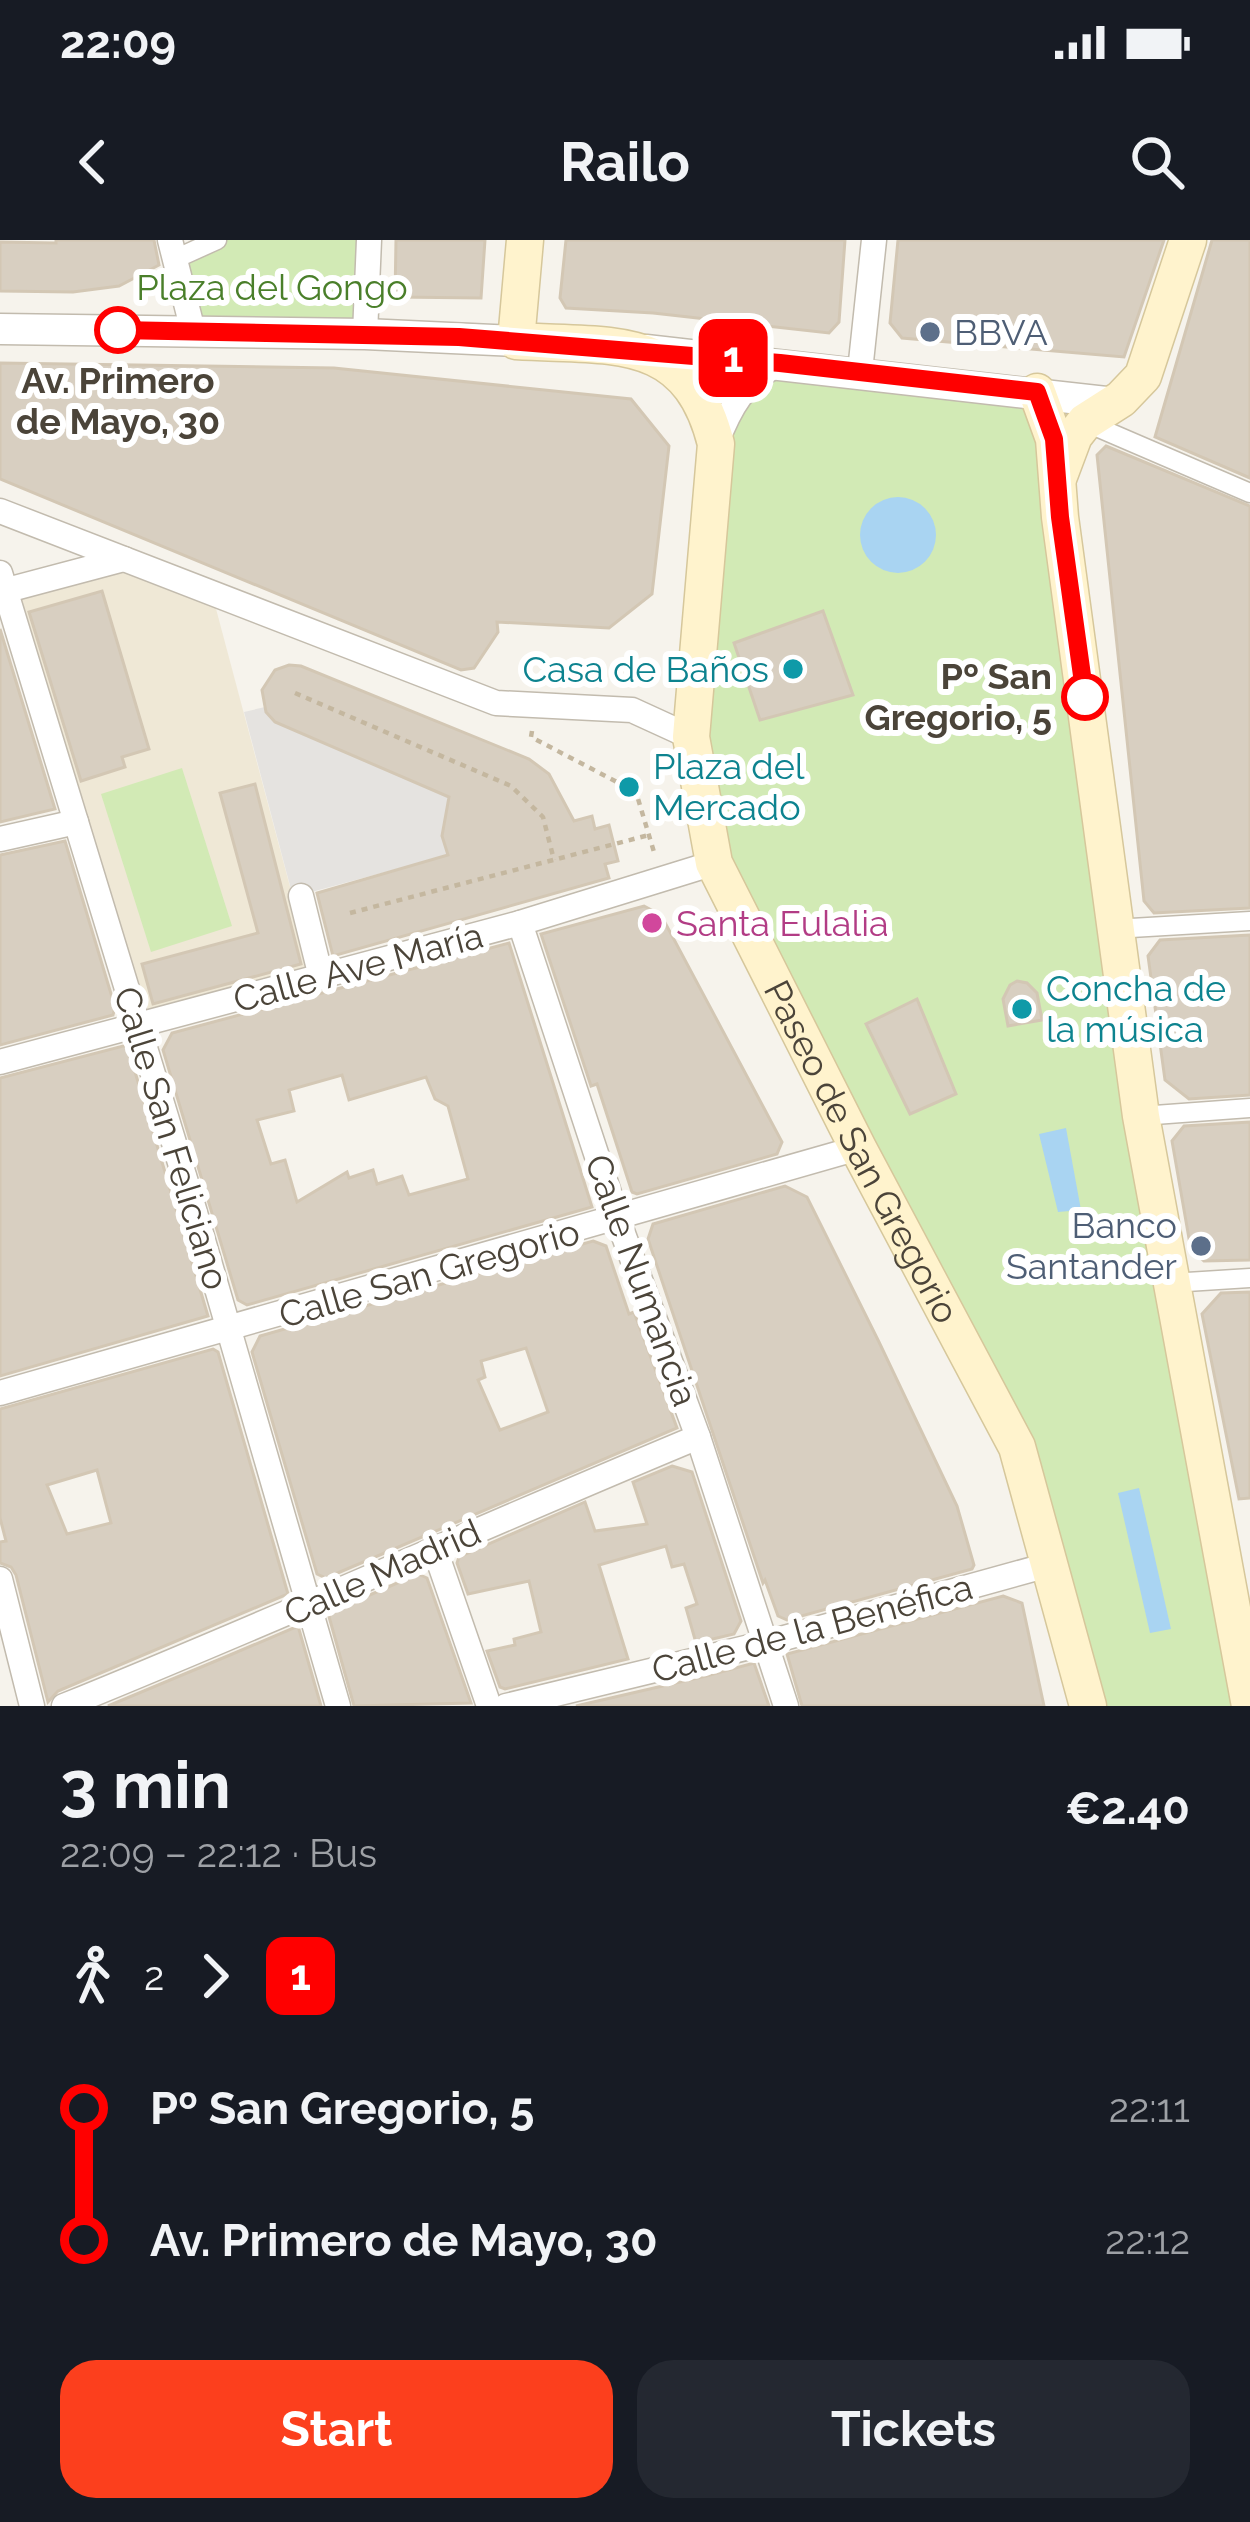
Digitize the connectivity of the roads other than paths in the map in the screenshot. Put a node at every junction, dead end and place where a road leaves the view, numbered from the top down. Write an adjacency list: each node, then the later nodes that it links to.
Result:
1 (217, 240): 6 (street)
2 (369, 240): 9 (street)
3 (525, 240): 10 (main road)
4 (874, 240): 13 (street)
5 (1188, 240): 15 (main road)
6 (172, 249): 8 (street)
7 (0, 329): 8 (street)
8 (193, 332): 9 (street)
9 (365, 334): 10 (street)
10 (516, 341): 11 (main road)
11 (646, 350): 12 (street); 16 (main road, Paseo de San Gregorio)
12 (780, 363): 13 (street); 16 (street, Paseo de San Gregorio)
13 (860, 371): 14 (street)
14 (1037, 392): 15 (street); 17 (main road)
15 (1100, 412): 17 (main road); 18 (street)
16 (716, 444): 22 (main road, Paseo de San Gregorio)
17 (1058, 479): 29 (main road)
18 (1250, 493)
19 (0, 511): 20 (street)
20 (124, 559): 21 (street); 22 (street)
21 (2, 585): 23 (street, Calle San Feliciano)
22 (691, 737): 25 (main road, Paseo de San Gregorio)
23 (76, 821): 24 (street); 31 (street, Calle San Feliciano)
24 (0, 839)
25 (714, 863): 28 (street, Calle Ave María); 35 (main road, Paseo de San Gregorio)
26 (301, 896): 30 (street)
27 (1250, 921): 29 (street)
28 (520, 923): 30 (street, Calle Ave María); 36 (street, Calle Numancia)
29 (1114, 929): 34 (main road)
30 (321, 977): 31 (street, Calle Ave María)
31 (139, 1026): 32 (street, Calle Ave María); 39 (street, Calle San Feliciano)
32 (0, 1062)
33 (1250, 1108): 34 (street)
34 (1141, 1116): 38 (main road)
35 (858, 1148): 36 (street, Calle San Gregorio); 43 (main road, Paseo de San Gregorio)
36 (617, 1220): 39 (street, Calle San Gregorio); 41 (street, Calle Numancia)
37 (1250, 1278): 38 (street)
38 (1171, 1283): 44 (main road)
39 (229, 1329): 40 (street, Calle San Gregorio); 46 (street, Calle San Feliciano)
40 (0, 1393)
41 (698, 1437): 42 (street, Calle Madrid); 47 (street, Calle Numancia)
42 (434, 1547): 46 (street, Calle Madrid); 51 (street)
43 (1048, 1564): 47 (street, Calle de la Benéfica); 54 (main road, Paseo de San Gregorio)
44 (1237, 1570): 55 (main road)
45 (0, 1579): 48 (street)
46 (308, 1607): 49 (street, Calle Madrid); 50 (street, Calle San Feliciano)
47 (766, 1643): 52 (street, Calle de la Benéfica); 53 (street, Calle Numancia)
48 (32, 1706)
49 (64, 1706)
50 (338, 1706)
51 (489, 1706)
52 (506, 1706)
53 (786, 1706)
54 (1088, 1706)
55 (1250, 1706)

